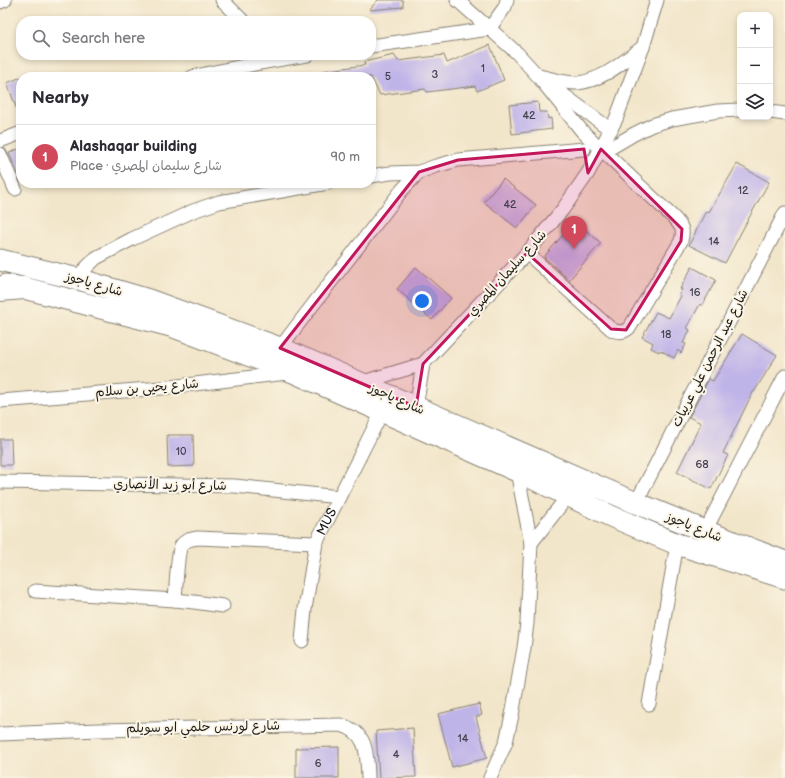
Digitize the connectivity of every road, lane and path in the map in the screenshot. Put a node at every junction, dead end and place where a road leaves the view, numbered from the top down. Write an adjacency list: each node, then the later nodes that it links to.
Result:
1 (5, 0): 6 (street)
2 (222, 0): 7 (street)
3 (457, 0): 8 (street)
4 (507, 0): 8 (street)
5 (657, 0): 10 (street, شارع سليمان المصري)
6 (0, 2)
7 (238, 16)
8 (489, 29): 9 (street); 13 (street)
9 (376, 45)
10 (643, 47): 13 (street); 17 (street, شارع سليمان المصري)
11 (264, 60): 12 (street)
12 (213, 72)
13 (538, 76): 17 (street); 18 (street)
14 (737, 110): 22 (street)
15 (773, 112): 16 (street)
16 (785, 114)
17 (611, 130): 22 (street, شارع سليمان المصري)
18 (582, 131): 21 (street); 22 (street)
19 (16, 135): 20 (street)
20 (0, 141)
21 (584, 149): 24 (street); 25 (street)
22 (601, 149): 25 (street, شارع سليمان المصري); 30 (street)
23 (0, 154): 28 (street)
24 (419, 172): 26 (street); 36 (street)
25 (588, 173): 30 (street, شارع سليمان المصري)
26 (376, 175)
27 (299, 188): 32 (street)
28 (15, 189)
29 (785, 212): 48 (street, شارع عبد الرحمن علي عربيات)
30 (527, 253): 37 (street, شارع سليمان المصري)
31 (0, 260): 32 (main road, شارع ياجوز)
32 (78, 279): 36 (main road, شارع ياجوز)
33 (0, 283): 34 (main road, شارع ياجوز)
34 (24, 288): 35 (highway); 38 (main road, شارع ياجوز)
35 (0, 290)
36 (280, 348): 40 (main road, شارع ياجوز)
37 (423, 364): 40 (street); 42 (street)
38 (293, 372): 41 (street, شارع يحيى بن سلام); 43 (main road, شارع ياجوز)
39 (785, 376): 49 (street)
40 (360, 383): 42 (main road, شارع ياجوز)
41 (0, 401)
42 (416, 407): 48 (main road, شارع ياجوز)
43 (382, 412): 44 (main road, شارع ياجوز); 47 (street, MUS)
44 (516, 471): 46 (main road, شارع ياجوز); 51 (street)
45 (0, 482): 47 (street, شارع أبو زيد الأنصاري)
46 (568, 496): 51 (street); 52 (main road, شارع ياجوز)
47 (339, 497): 50 (street, MUS)
48 (636, 503): 49 (main road, شارع ياجوز)
49 (705, 532): 53 (main road, شارع ياجوز)
50 (316, 543): 56 (street); 58 (street, MUS)
51 (531, 543): 61 (street)
52 (677, 544): 54 (main road, شارع ياجوز); 59 (street)
53 (785, 562)
54 (785, 578)
55 (35, 591): 56 (street)
56 (175, 600): 57 (street)
57 (223, 606)
58 (302, 641)
59 (649, 704)
60 (0, 734): 62 (street, شارع لورنس حلمي ابو سويلم)
61 (491, 777)
62 (368, 778)

